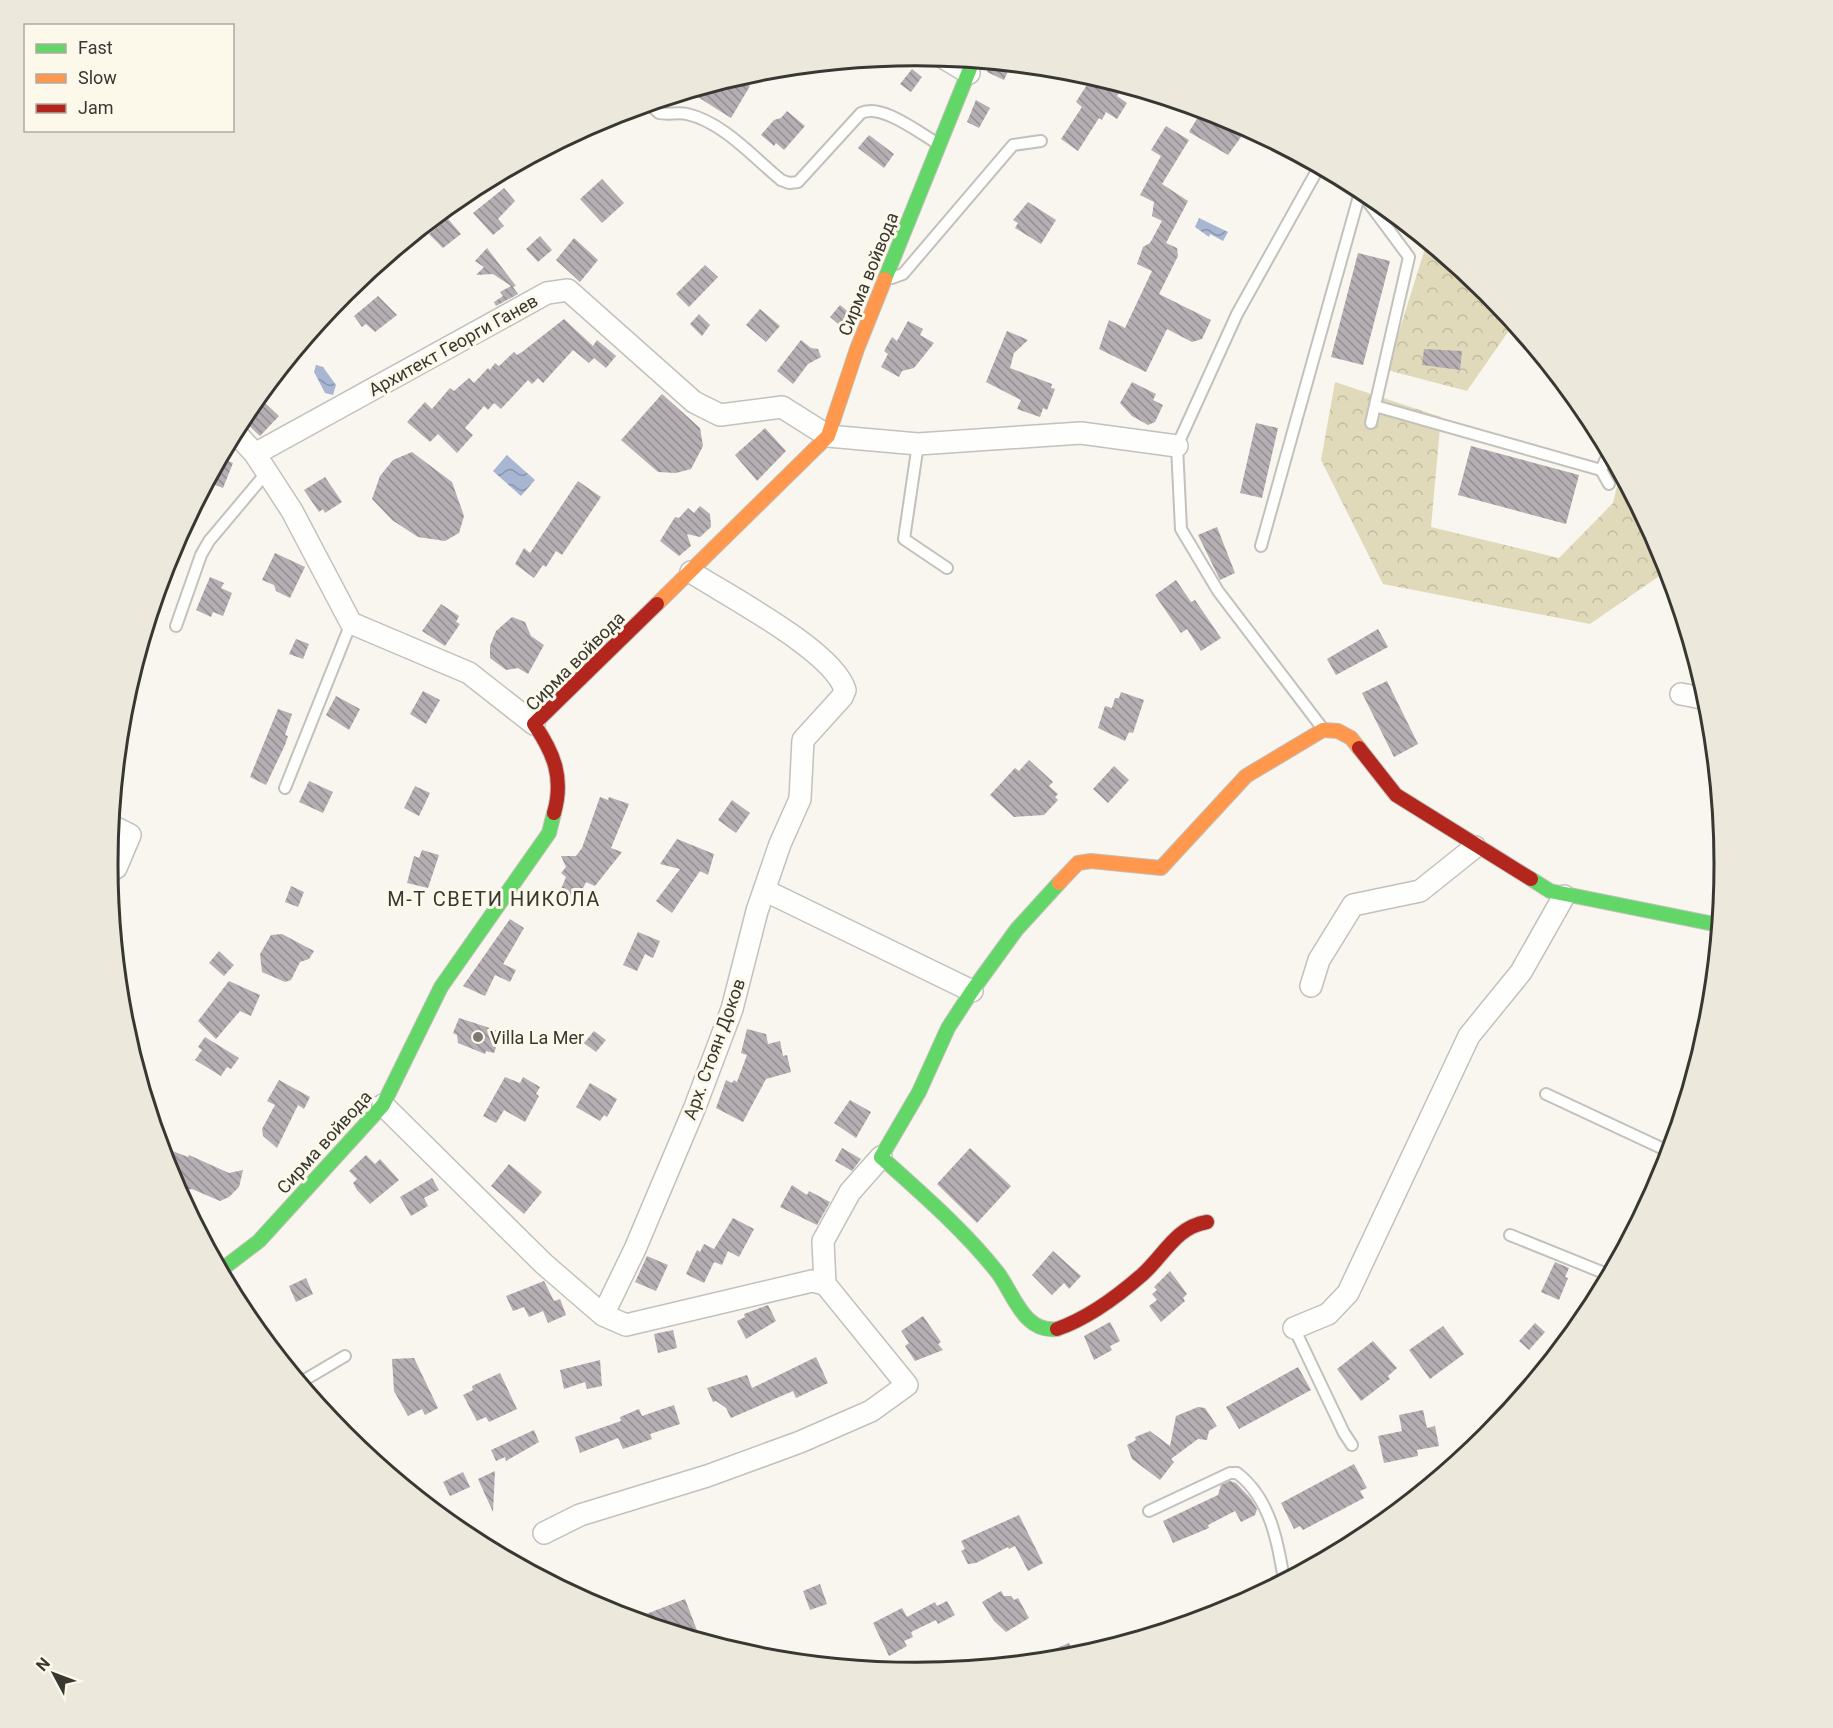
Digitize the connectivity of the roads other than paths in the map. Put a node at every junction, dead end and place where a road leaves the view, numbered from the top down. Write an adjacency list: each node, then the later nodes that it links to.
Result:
1 (971, 68): 4 (street, Сирма войвода)
2 (656, 110): 4 (lane)
3 (1041, 141): 8 (lane)
4 (938, 144): 8 (street, Сирма войвода)
5 (1316, 173): 14 (lane)
6 (1358, 199): 20 (lane)
7 (1377, 213): 9 (lane)
8 (885, 280): 11 (street, Сирма войвода)
9 (1375, 406): 10 (lane); 17 (lane)
10 (1371, 423)
11 (828, 436): 13 (street); 15 (street, Архитект Георги Ганев); 22 (street, Сирма войвода)
12 (241, 439): 15 (street)
13 (918, 444): 14 (street); 21 (lane)
14 (1178, 446): 28 (lane)
15 (255, 454): 18 (street)
16 (1605, 461): 17 (lane)
17 (1601, 470): 19 (lane)
18 (267, 472): 23 (street); 24 (lane)
19 (1609, 484)
20 (1261, 546)
21 (946, 568)
22 (691, 572): 27 (street, Сирма войвода); 33 (street, Арх. Стоян Доков)
23 (351, 623): 27 (street); 29 (lane)
24 (176, 626)
25 (1681, 694): 26 (street)
26 (1696, 697)
27 (534, 724): 39 (street, Сирма войвода)
28 (1323, 730): 31 (street); 37 (street)
29 (285, 788)
30 (119, 829): 32 (street)
31 (1475, 847): 34 (street); 36 (street)
32 (118, 863)
33 (764, 890): 37 (street); 47 (street, Арх. Стоян Доков)
34 (1564, 896): 35 (street); 48 (street)
35 (1712, 924)
36 (1311, 986)
37 (972, 991): 41 (street)
38 (1546, 1094): 40 (lane)
39 (383, 1105): 44 (street, Сирма войвода); 47 (street)
40 (1662, 1148)
41 (881, 1156): 42 (street); 46 (street)
42 (1207, 1222)
43 (1510, 1234): 45 (lane)
44 (227, 1266)
45 (1602, 1272)
46 (825, 1284): 47 (street); 53 (street)
47 (603, 1315)
48 (1294, 1328): 51 (lane)
49 (345, 1356): 50 (lane)
50 (307, 1378)
51 (1352, 1445)
52 (1149, 1511): 54 (lane)
53 (544, 1533)
54 (1282, 1573)

